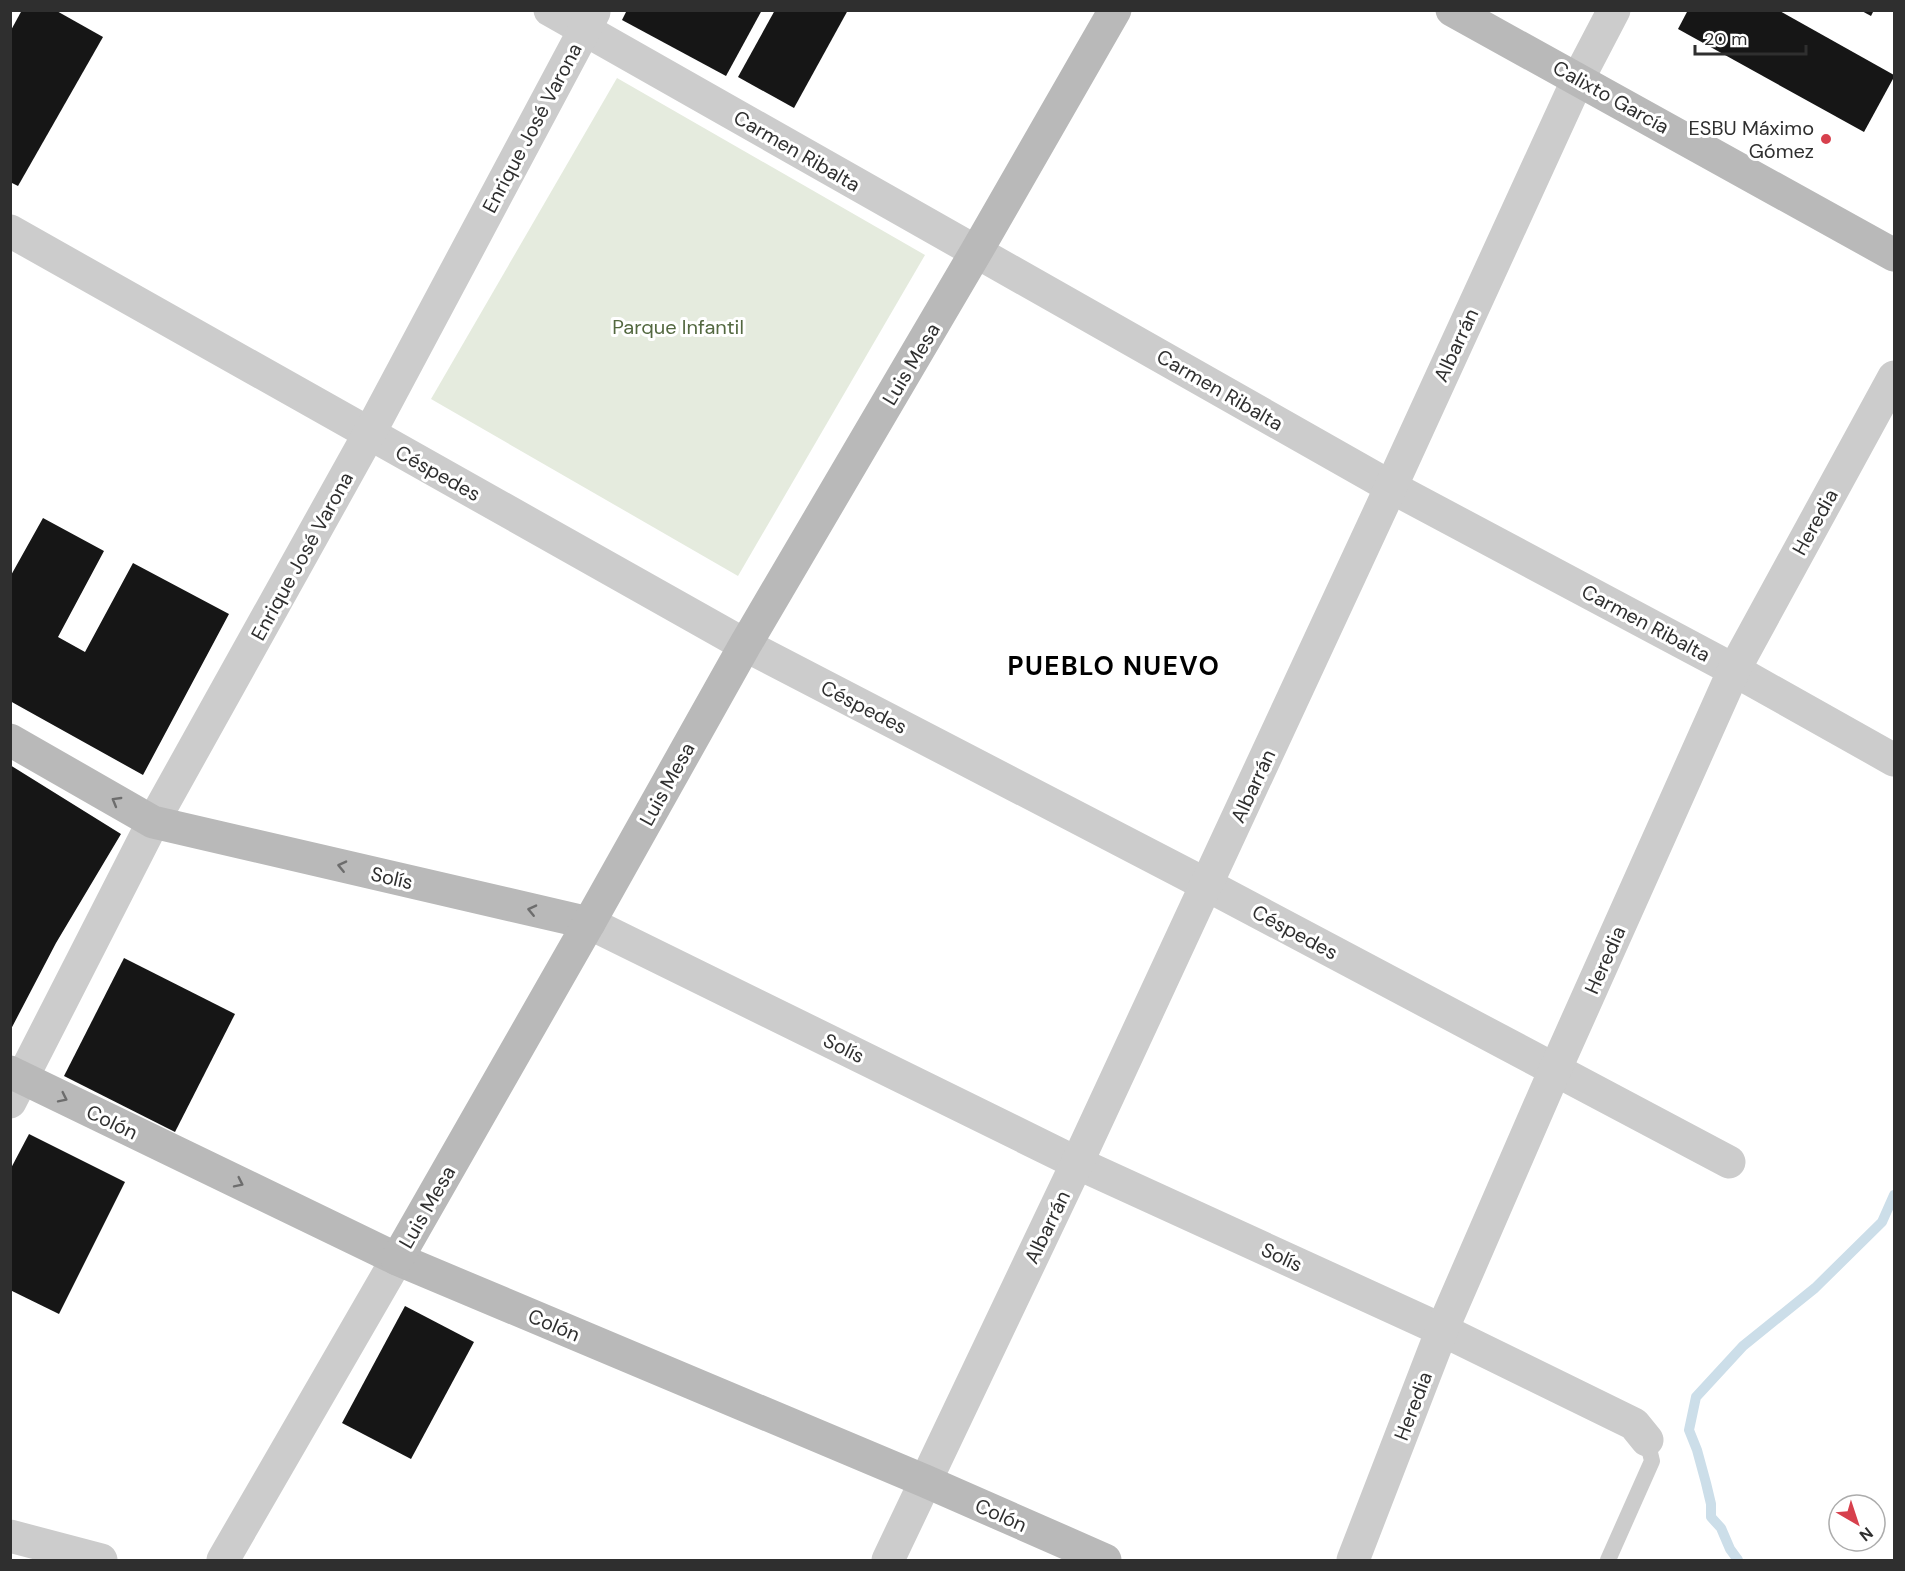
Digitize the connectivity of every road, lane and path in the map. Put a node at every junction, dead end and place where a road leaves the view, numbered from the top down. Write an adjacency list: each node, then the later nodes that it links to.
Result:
1 (550, 10): 5 (street, Carmen Ribalta)
2 (1115, 10): 8 (street, Luis Mesa)
3 (1452, 10): 6 (street, Calixto García)
4 (1614, 10): 6 (street, Albarrán)
5 (589, 20): 8 (street, Carmen Ribalta); 11 (street, Enrique José Varona)
6 (1578, 79): 9 (street, Calixto García); 12 (street, Albarrán)
7 (10, 231): 11 (street, Céspedes)
8 (976, 252): 12 (street, Carmen Ribalta); 13 (street, Luis Mesa)
9 (1894, 255)
10 (1894, 376): 14 (street, Heredia)
11 (369, 434): 13 (street, Céspedes); 17 (street, Enrique José Varona)
12 (1391, 487): 14 (street, Carmen Ribalta); 18 (street, Albarrán)
13 (745, 645): 18 (street, Céspedes); 19 (street, Luis Mesa)
14 (1734, 670): 16 (street, Carmen Ribalta); 20 (street, Heredia)
15 (10, 740): 17 (street, Solís, one-way to 15)
16 (1894, 760)
17 (153, 822): 19 (street, Solís, one-way to 17); 21 (street, Enrique José Varona)
18 (1207, 885): 20 (street, Céspedes); 23 (street, Albarrán)
19 (589, 923): 23 (street, Solís); 24 (street, Luis Mesa)
20 (1555, 1070): 22 (street, Céspedes); 25 (street, Heredia)
21 (14, 1084): 24 (street, Colón, one-way to 24)
22 (1729, 1162)
23 (1077, 1163): 25 (street, Solís); 27 (street, Albarrán)
24 (397, 1259): 27 (street, Colón); 30 (street, Luis Mesa)
25 (1442, 1330): 26 (street, Solís); 33 (street, Heredia)
26 (1647, 1440): 34 (lane)
27 (925, 1481): 31 (street, Albarrán); 32 (street, Colón)
28 (10, 1536): 29 (street)
29 (101, 1560)
30 (224, 1560)
31 (888, 1560)
32 (1105, 1560)
33 (1353, 1560)
34 (1608, 1560)

